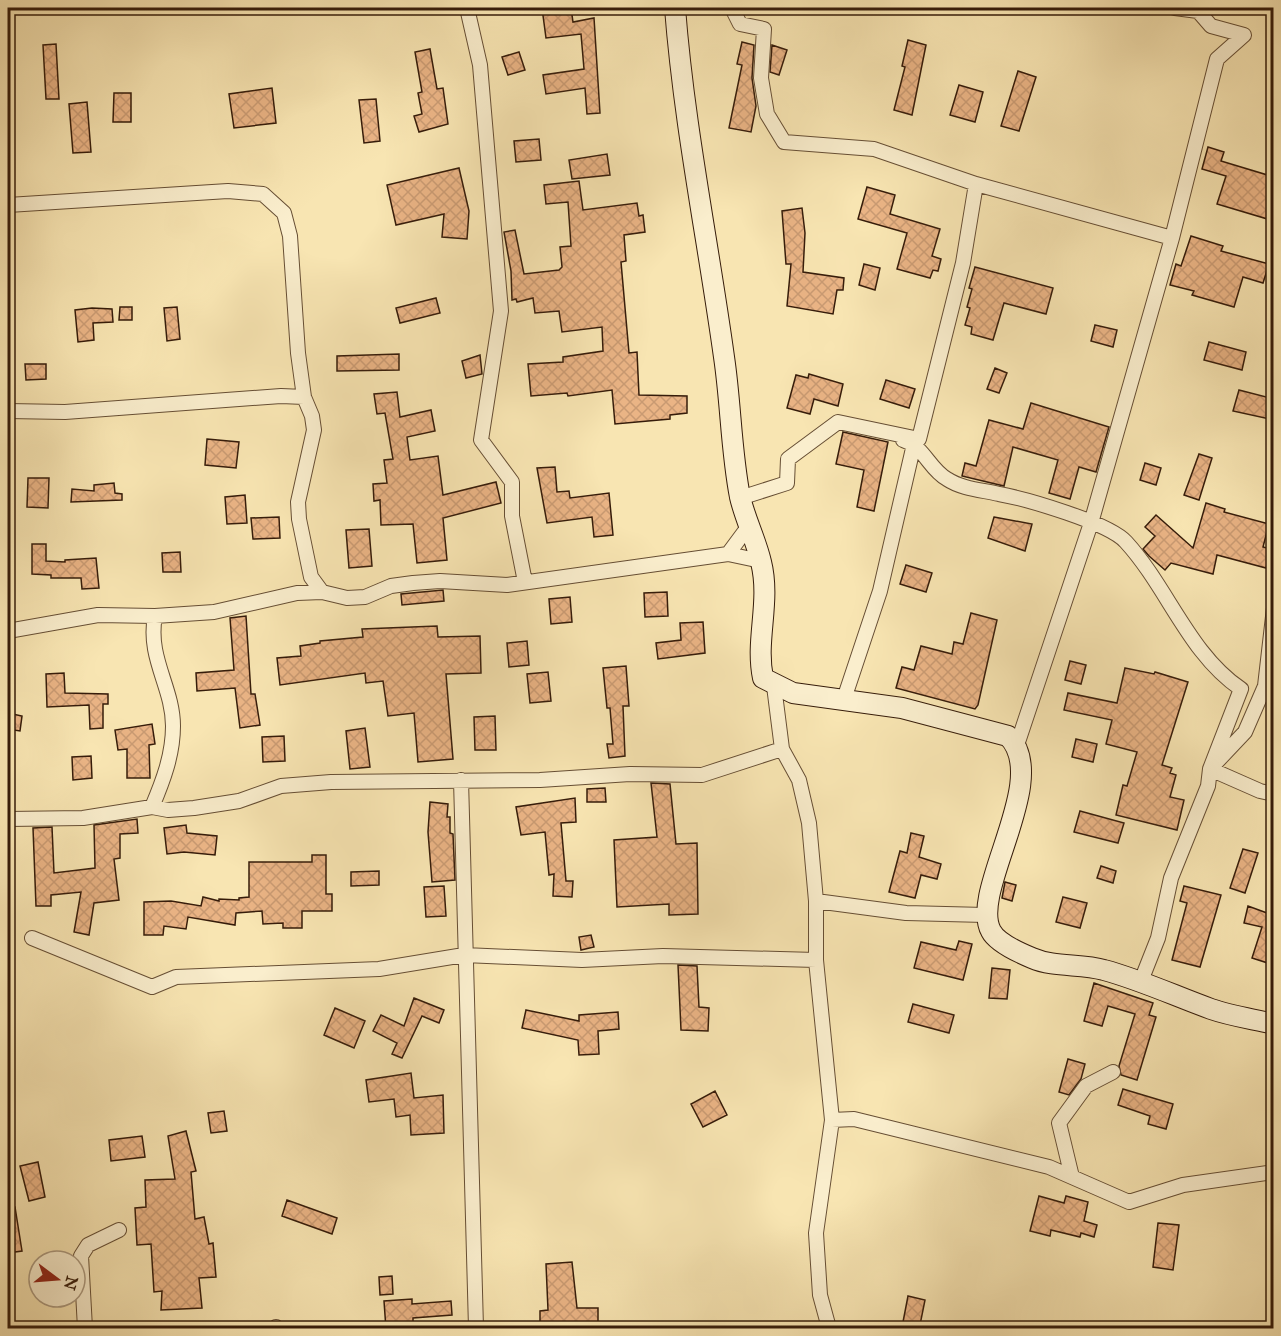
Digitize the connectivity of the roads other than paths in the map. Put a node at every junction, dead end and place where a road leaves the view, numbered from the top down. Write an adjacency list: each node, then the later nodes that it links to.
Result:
1 (467, 8): 17 (street)
2 (675, 8): 12 (street)
3 (732, 8): 5 (street)
4 (1175, 8): 7 (street)
5 (976, 184): 7 (street); 10 (street)
6 (8, 205): 8 (street)
7 (1172, 238): 13 (street)
8 (304, 397): 9 (street); 18 (street)
9 (8, 411)
10 (838, 422): 11 (street); 12 (street)
11 (914, 444): 13 (street); 23 (street)
12 (740, 498): 14 (street)
13 (1091, 523): 24 (street); 26 (street)
14 (748, 526): 15 (street); 16 (street)
15 (728, 554): 16 (street); 17 (street)
16 (761, 561): 22 (street)
17 (525, 582): 18 (street)
18 (322, 592): 20 (street)
19 (1274, 608): 26 (street)
20 (155, 616): 21 (street); 29 (street)
21 (8, 631)
22 (774, 686): 23 (street); 25 (street)
23 (843, 699): 24 (street)
24 (1017, 745): 32 (street)
25 (782, 749): 27 (street); 31 (street)
26 (1210, 769): 28 (street); 36 (street)
27 (461, 780): 29 (street); 34 (street)
28 (1274, 794)
29 (152, 807): 30 (street)
30 (8, 819)
31 (816, 901): 32 (street); 35 (street)
32 (985, 915): 36 (street)
33 (32, 938): 34 (street)
34 (464, 955): 35 (street); 44 (street)
35 (816, 960): 39 (street)
36 (1141, 981): 37 (street)
37 (1274, 1024)
38 (1113, 1072): 41 (street)
39 (832, 1120): 41 (street); 45 (street)
40 (1274, 1172): 41 (street)
41 (1072, 1177)
42 (119, 1230): 43 (street)
43 (85, 1329)
44 (476, 1329)
45 (829, 1329)

